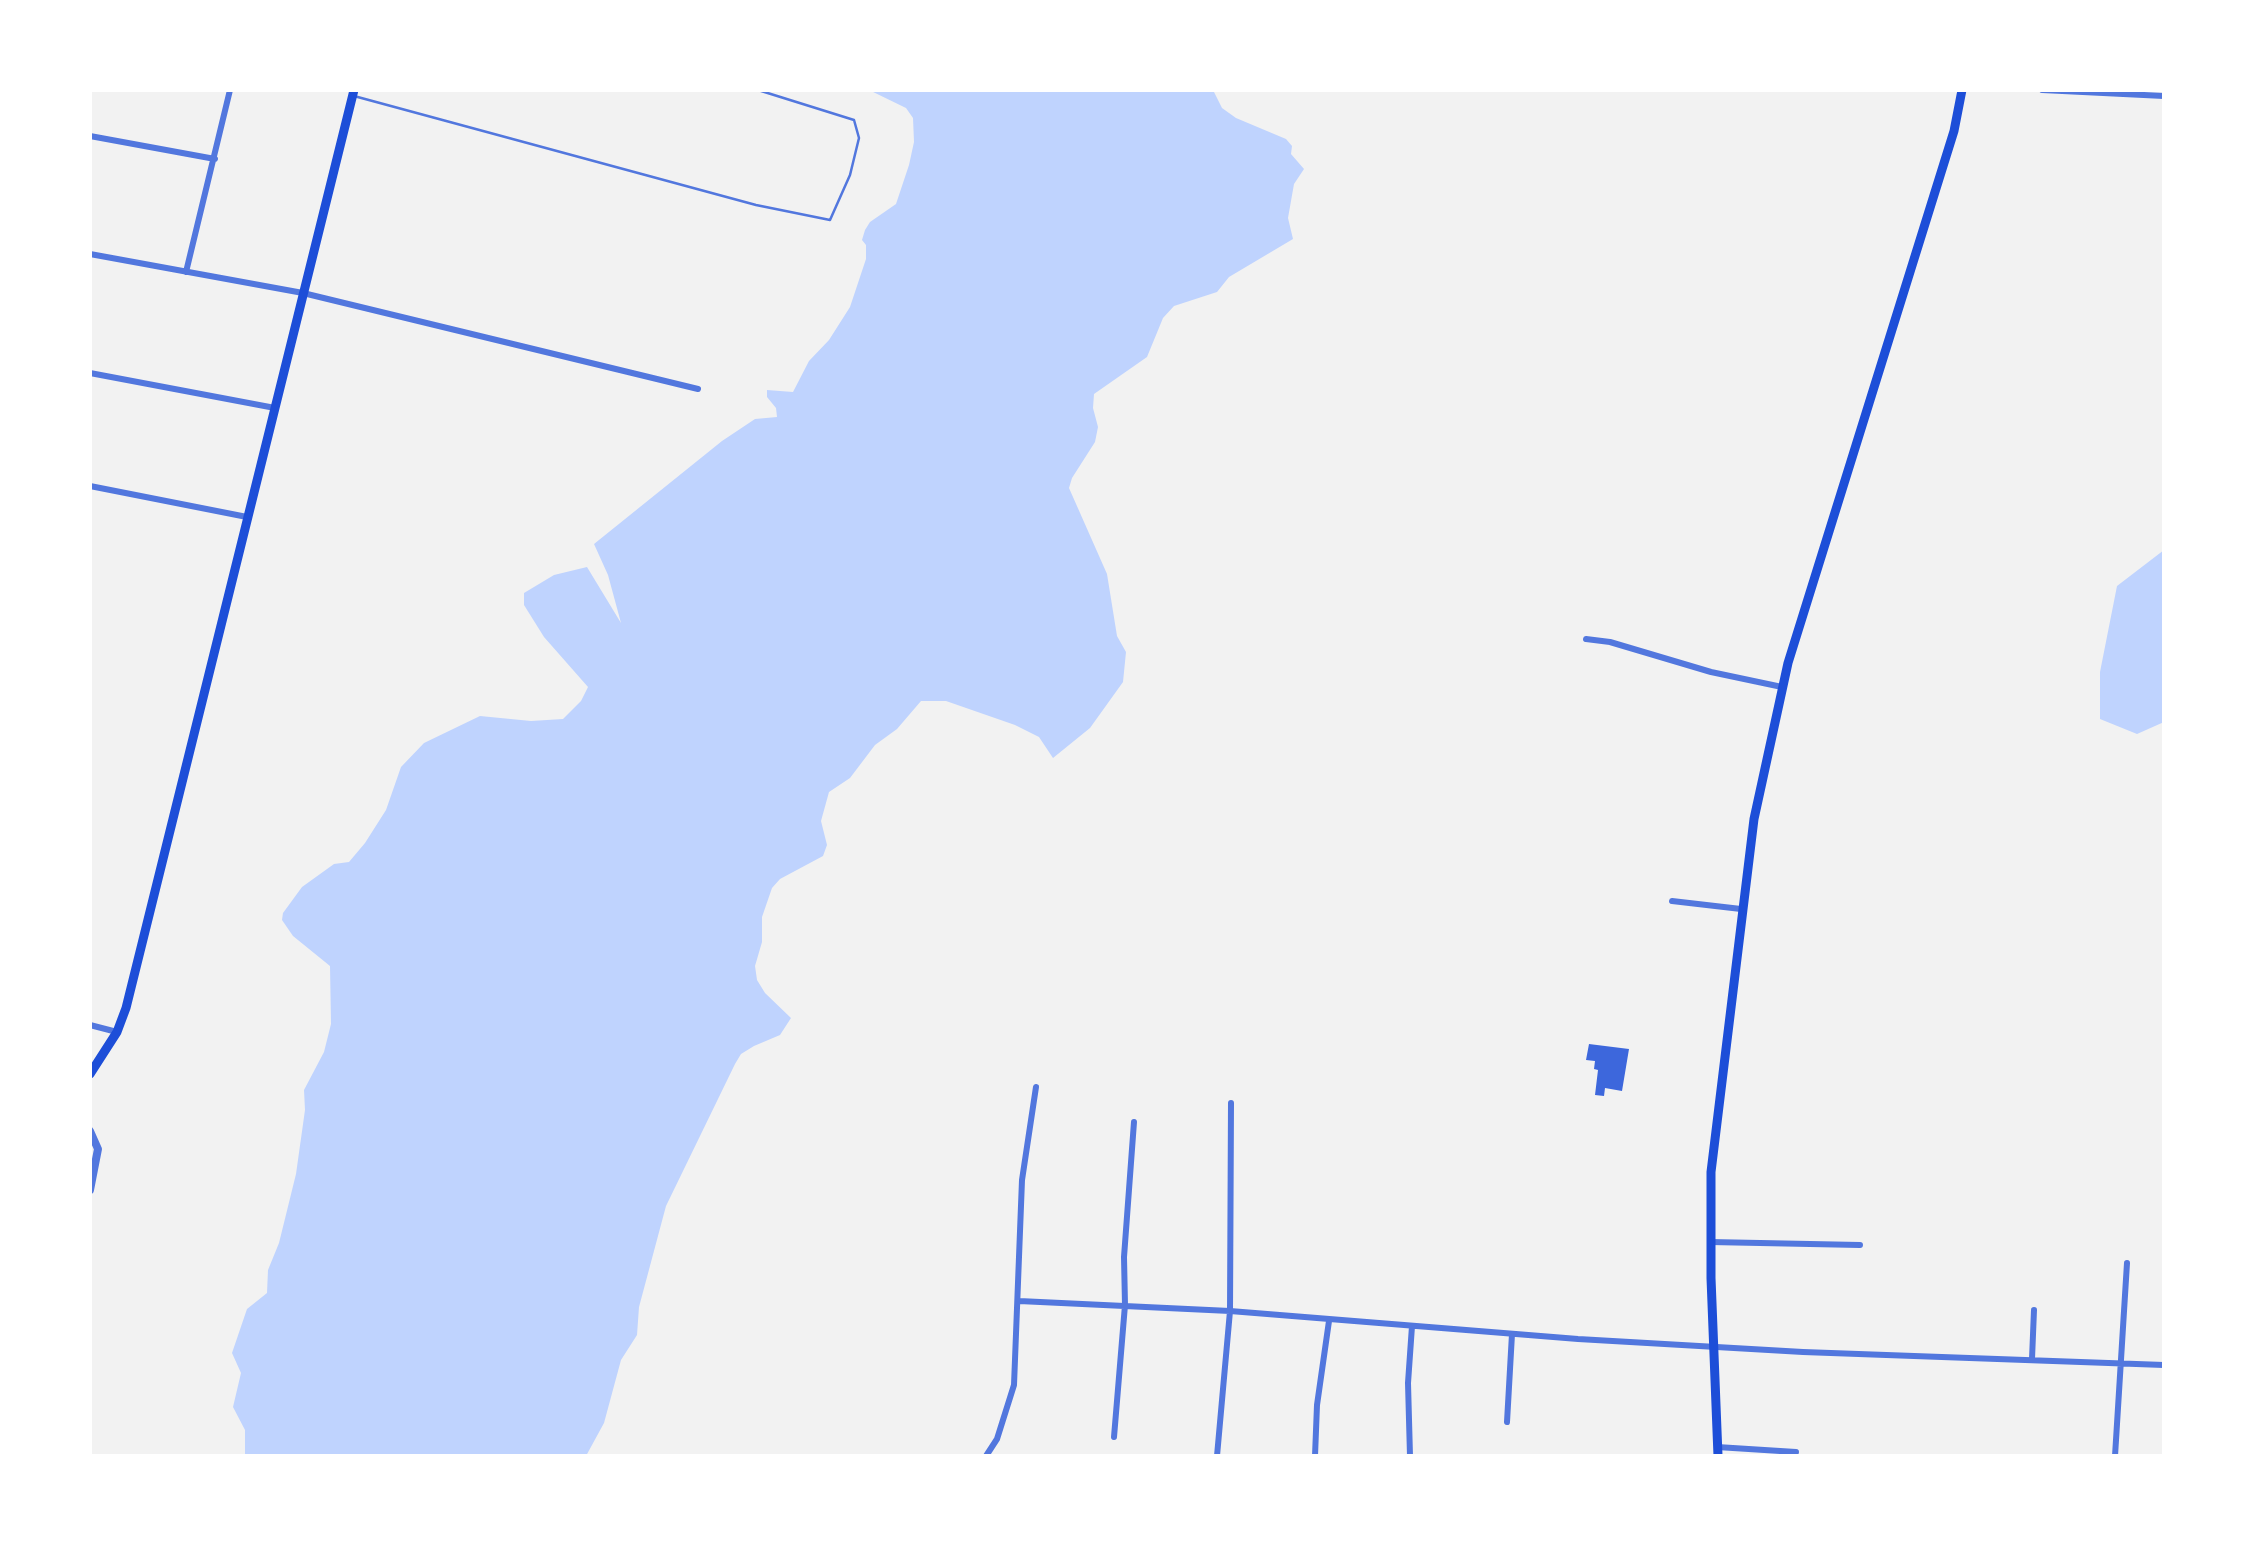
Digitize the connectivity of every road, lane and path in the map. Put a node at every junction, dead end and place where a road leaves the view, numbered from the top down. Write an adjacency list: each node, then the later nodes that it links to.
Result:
1 (230, 90): 8 (street)
2 (758, 90): 5 (lane)
3 (1962, 90): 18 (main road)
4 (2042, 90): 6 (street)
5 (353, 93): 11 (main road)
6 (2164, 96)
7 (90, 136): 8 (street)
8 (215, 160): 10 (street)
9 (90, 254): 10 (street)
10 (186, 272): 11 (street)
11 (304, 294): 13 (street); 14 (main road)
12 (90, 373): 14 (street)
13 (698, 389)
14 (275, 408): 16 (main road)
15 (90, 486): 16 (street)
16 (247, 517): 22 (main road)
17 (1586, 639): 18 (street)
18 (1782, 687): 20 (main road)
19 (1672, 901): 20 (street)
20 (1741, 909): 29 (main road)
21 (90, 1026): 22 (street)
22 (117, 1032): 23 (main road)
23 (90, 1074)
24 (1036, 1087): 32 (street)
25 (1231, 1103): 35 (street)
26 (1134, 1122): 33 (street)
27 (90, 1131): 28 (street)
28 (90, 1190)
29 (1710, 1242): 30 (street); 39 (main road)
30 (1860, 1245)
31 (2127, 1263): 41 (street)
32 (1019, 1301): 33 (street); 47 (street)
33 (1125, 1306): 35 (street); 44 (street)
34 (2034, 1310): 40 (street)
35 (1230, 1311): 36 (street); 48 (street)
36 (1329, 1321): 37 (street); 49 (street)
37 (1412, 1326): 38 (street); 50 (street)
38 (1512, 1334): 39 (street); 43 (street)
39 (1713, 1346): 40 (street); 45 (main road)
40 (2032, 1360): 41 (street)
41 (2121, 1364): 42 (street); 51 (street)
42 (2164, 1365)
43 (1508, 1422)
44 (1114, 1437)
45 (1717, 1451): 46 (street)
46 (1796, 1452)
47 (986, 1456)
48 (1216, 1456)
49 (1315, 1456)
50 (1410, 1456)
51 (2115, 1456)

